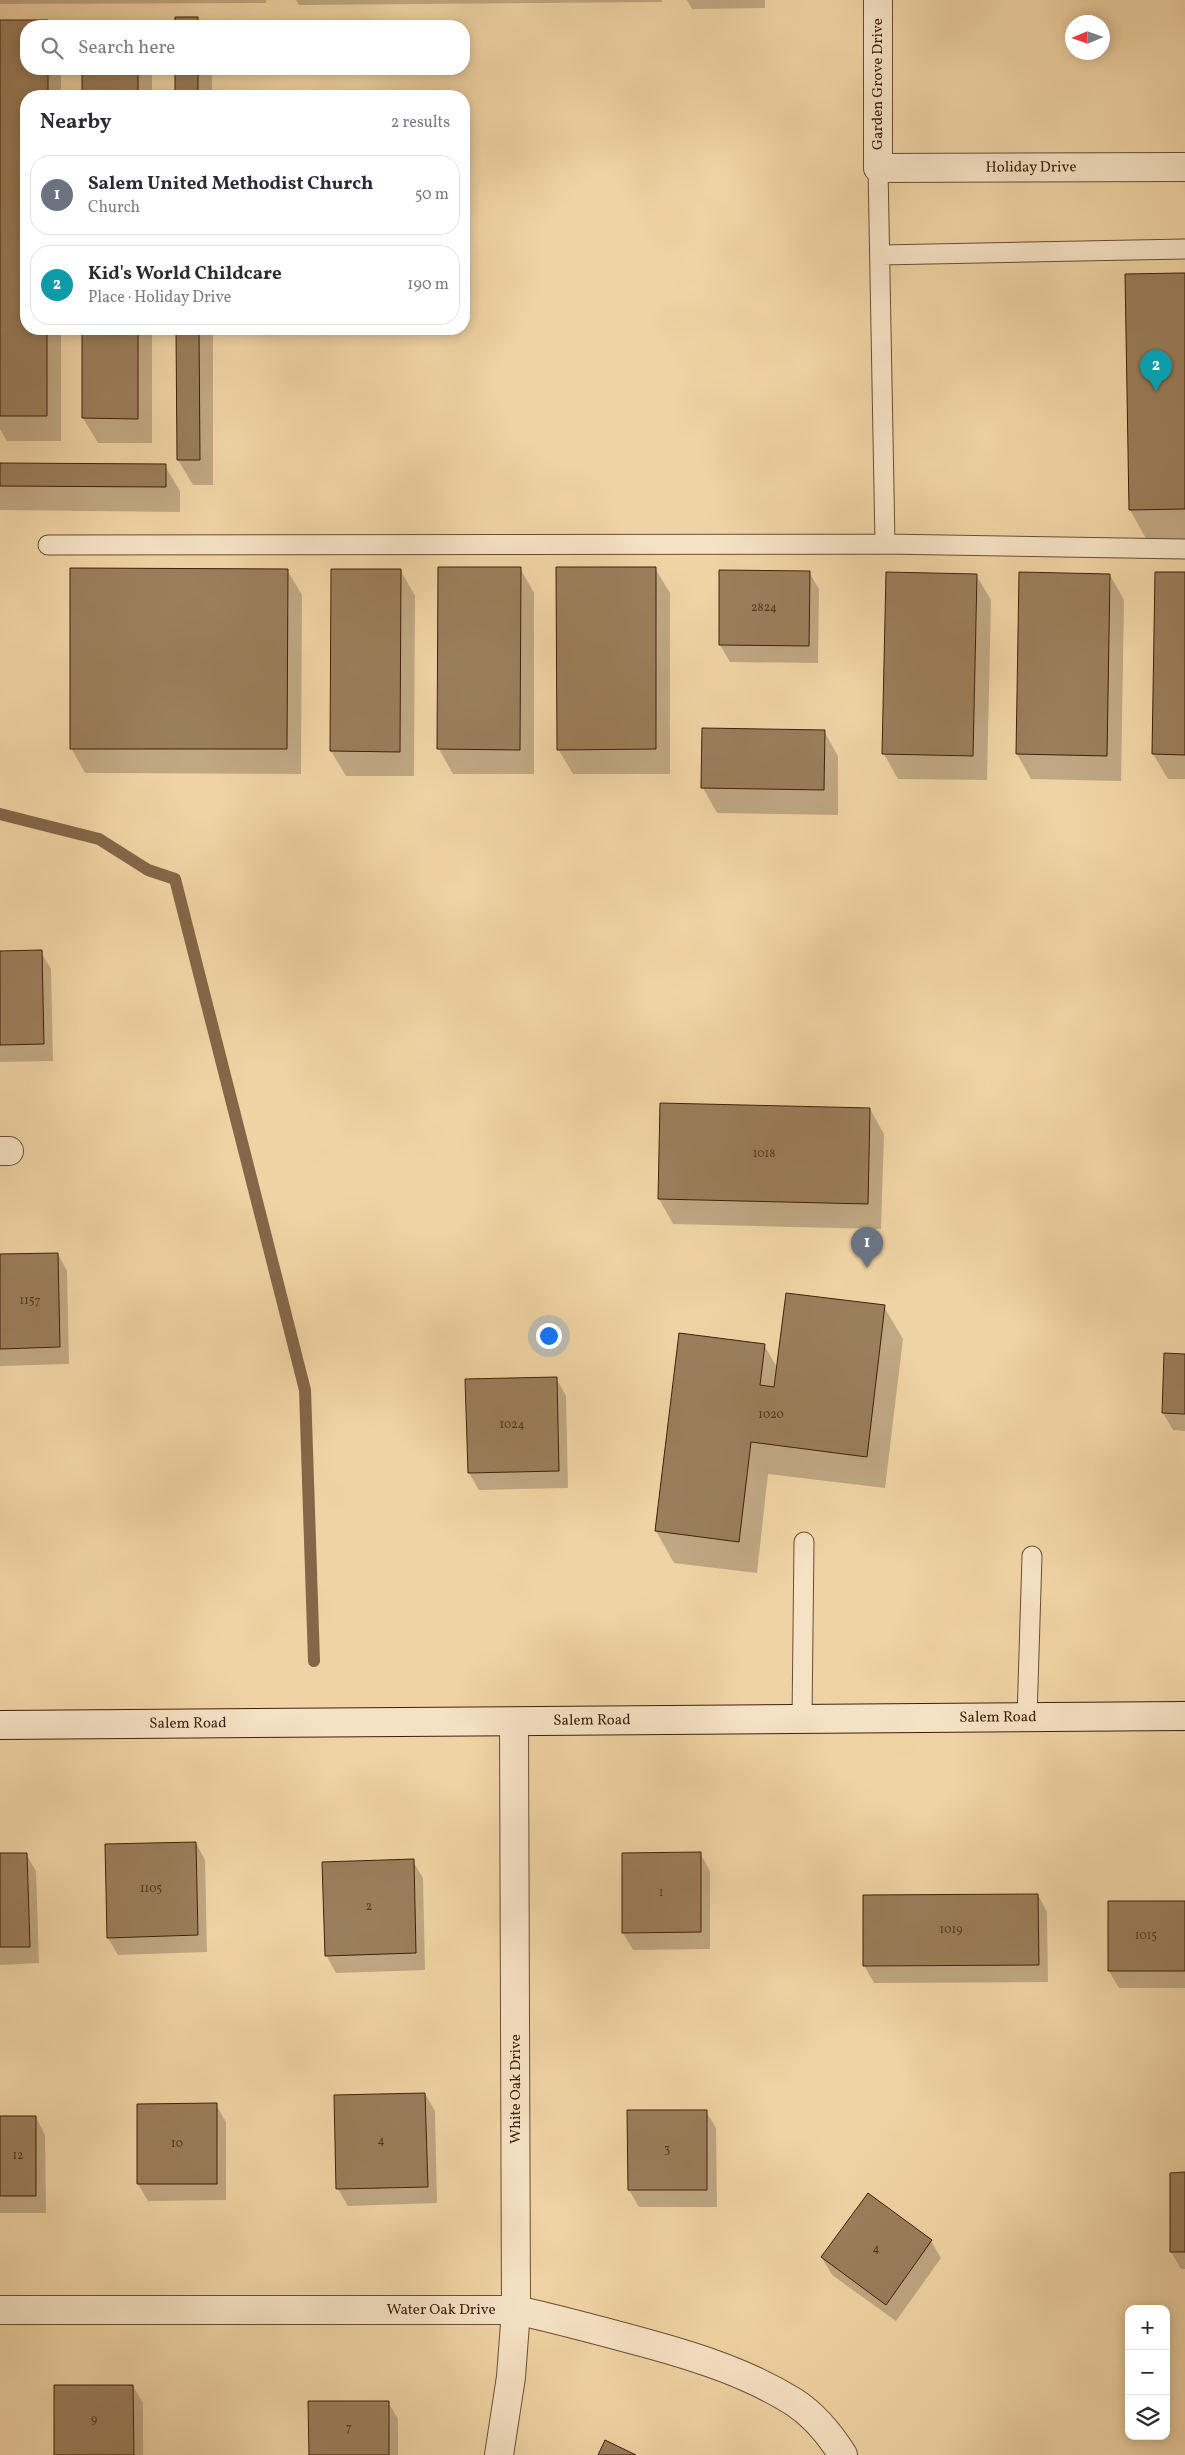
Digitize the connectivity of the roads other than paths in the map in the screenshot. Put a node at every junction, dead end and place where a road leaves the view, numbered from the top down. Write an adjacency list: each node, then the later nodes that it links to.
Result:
1 (878, 0): 3 (street, Garden Grove Drive)
2 (1185, 167): 3 (street, Holiday Drive)
3 (878, 168): 5 (lane)
4 (1185, 249): 5 (lane)
5 (881, 255): 6 (lane)
6 (885, 544): 7 (lane); 8 (lane)
7 (48, 545)
8 (1185, 549)
9 (804, 1542): 13 (lane)
10 (1032, 1556): 12 (lane)
11 (1185, 1716): 12 (street, Salem Road)
12 (1028, 1718): 13 (street, Salem Road)
13 (802, 1720): 14 (street, Salem Road)
14 (514, 1722): 15 (street, Salem Road); 17 (street, White Oak Drive)
15 (0, 1725)
16 (0, 2310): 17 (street, Water Oak Drive)
17 (516, 2310): 18 (street, White Oak Drive); 19 (street, Water Oak Drive)
18 (499, 2455)
19 (843, 2455)

